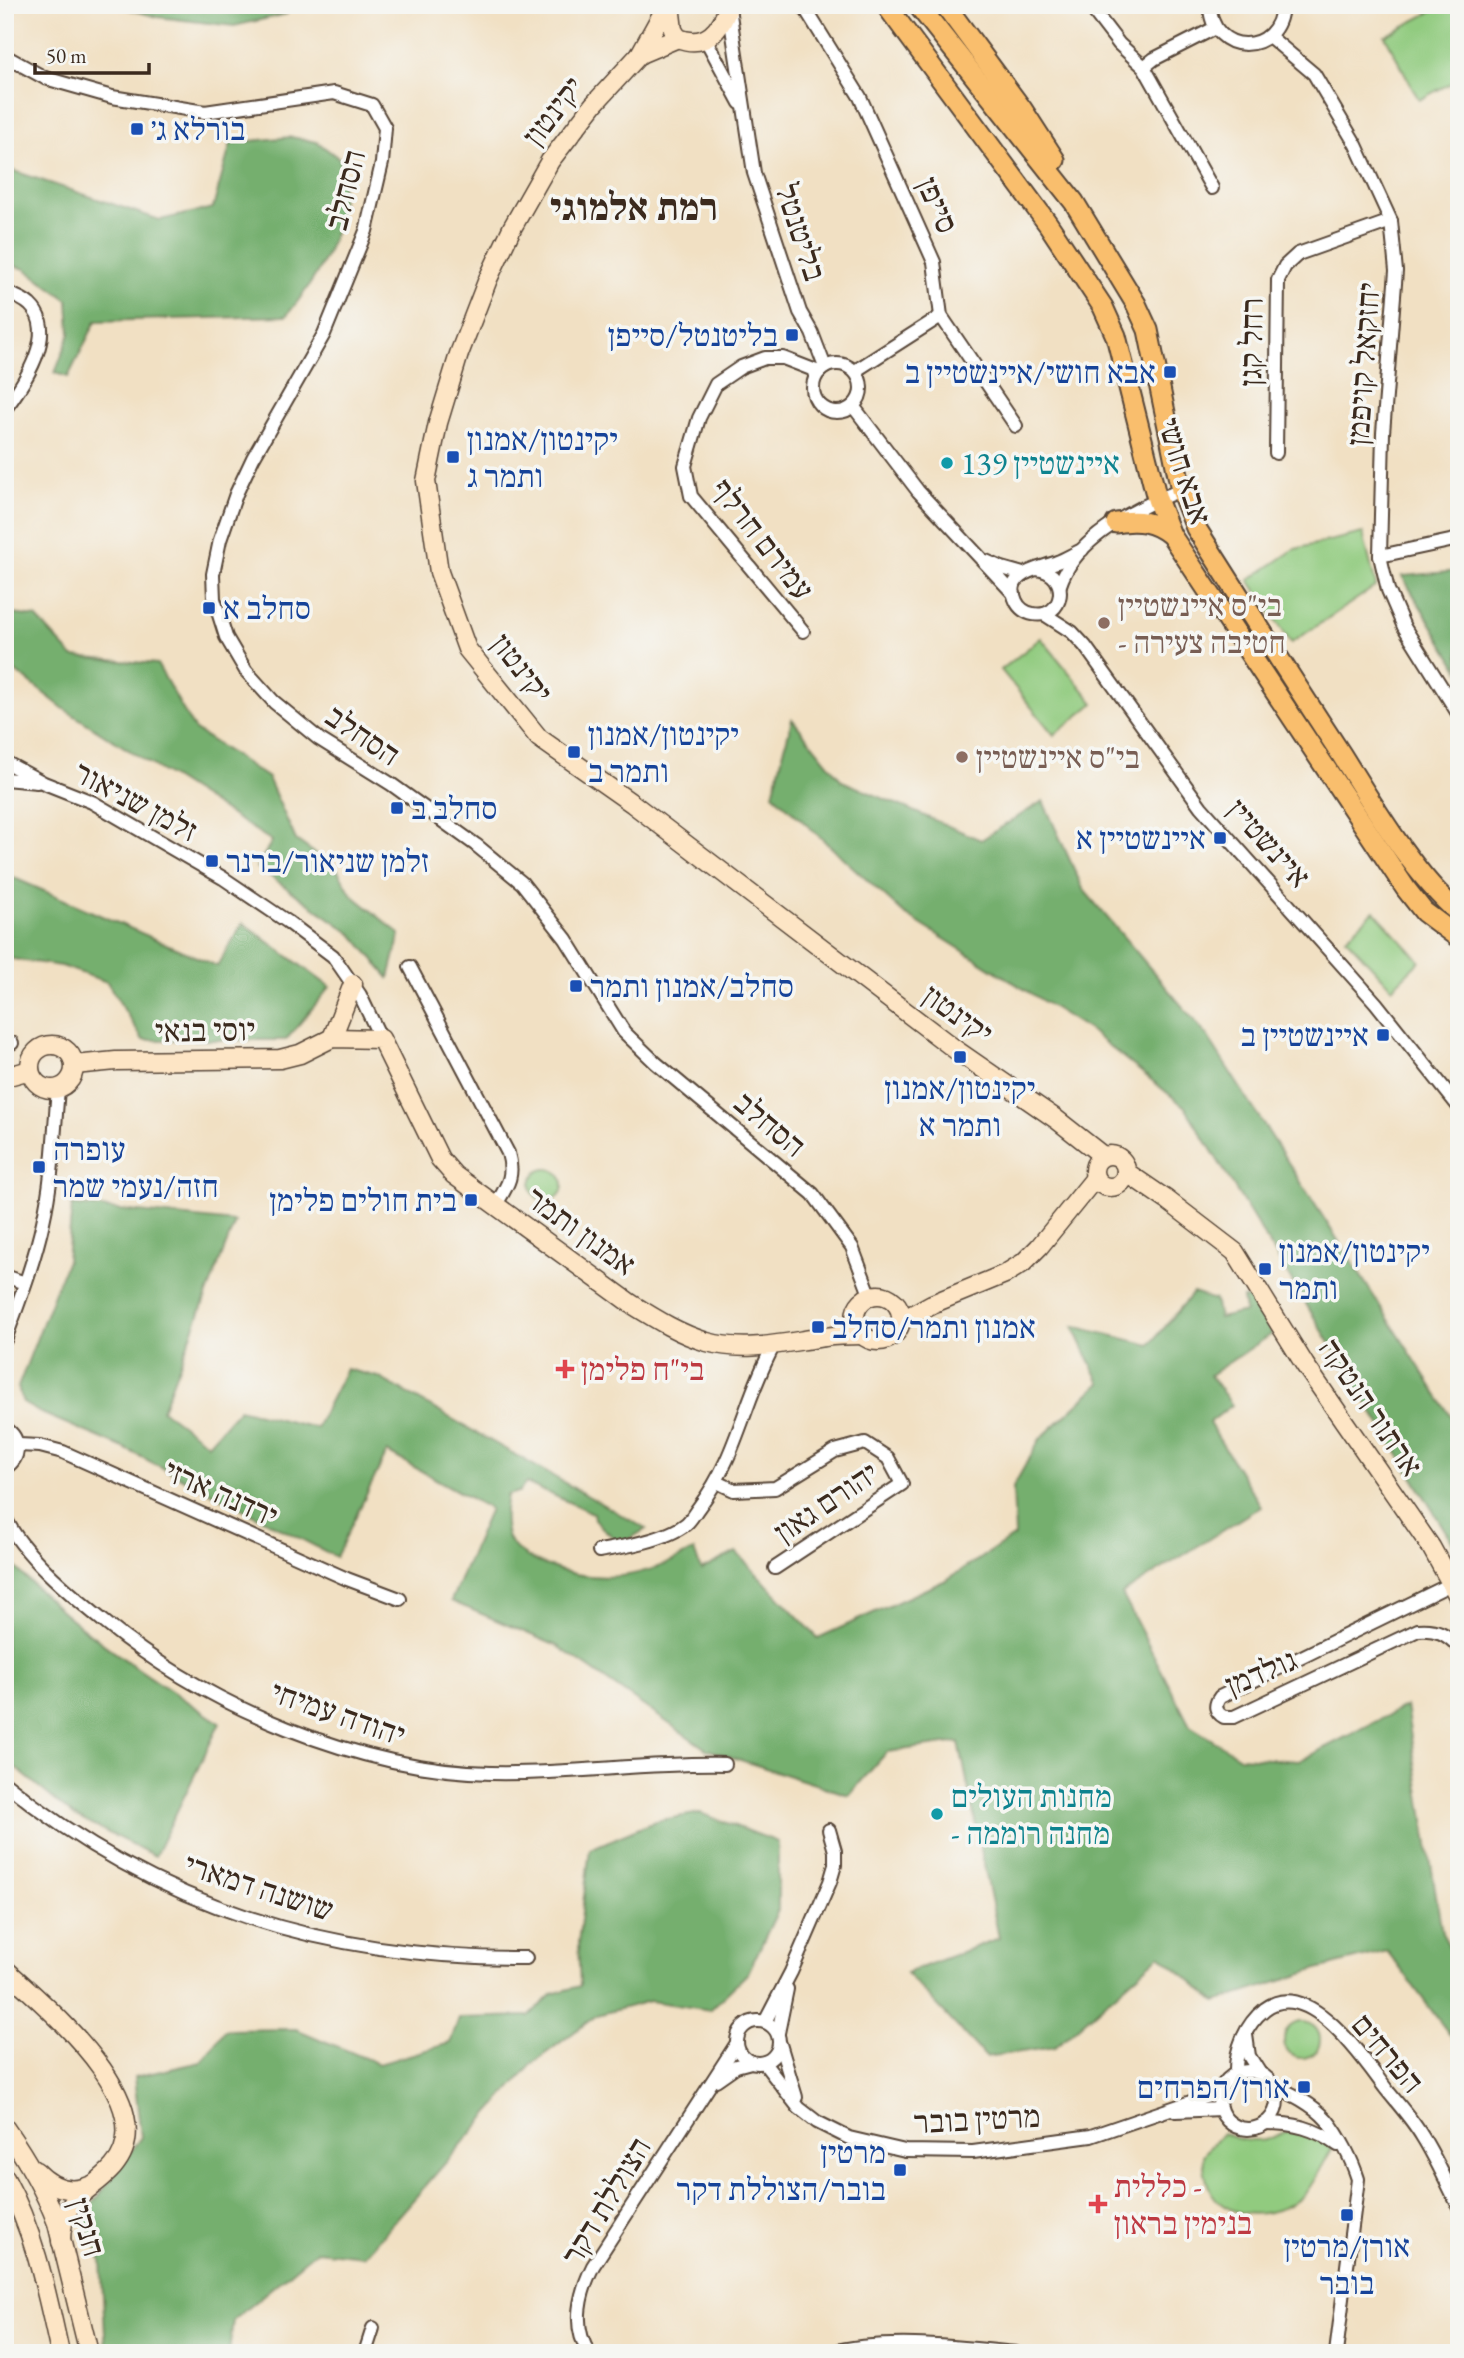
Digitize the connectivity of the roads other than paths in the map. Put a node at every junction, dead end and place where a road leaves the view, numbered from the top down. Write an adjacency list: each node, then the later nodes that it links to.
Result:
1 (669, 5): 12 (street); 14 (street, יקינטון)
2 (803, 5): 22 (street, סייפן)
3 (886, 5): 30 (main road, אבא חושי)
4 (918, 5): 19 (main road, אבא חושי)
5 (945, 5): 19 (main road)
6 (1089, 5): 16 (street)
7 (1210, 5): 10 (street)
8 (1282, 5): 11 (street)
9 (729, 6): 13 (street); 17 (street, בליטנטל)
10 (1215, 28): 11 (street); 16 (street)
11 (1269, 36): 20 (street, יחזקאל קויפמן)
12 (678, 38): 13 (street); 14 (street, יקינטון)
13 (706, 40): 17 (street, בליטנטל)
14 (640, 54): 58 (street, יקינטון)
15 (5, 56): 62 (street, הסחלב)
16 (1143, 67): 18 (street)
17 (743, 109): 23 (street, בליטנטל)
18 (1212, 188)
19 (1074, 202): 29 (main road, אבא חושי)
20 (1391, 221): 28 (street, רחל קגן); 36 (street, יחזקאל קויפמן)
21 (5, 292): 26 (street)
22 (941, 316): 24 (street); 27 (street, סייפן)
23 (822, 370): 24 (street); 25 (street); 42 (street, עמירם חרלף)
24 (855, 370): 25 (street)
25 (853, 406): 35 (street)
26 (5, 409)
27 (1016, 426)
28 (1276, 453)
29 (1181, 490): 30 (street); 47 (main road, אבא חושי)
30 (1157, 499): 31 (street); 32 (main road, אבא חושי)
31 (1116, 523): 32 (main road); 34 (street)
32 (1171, 534): 48 (main road, אבא חושי)
33 (1459, 539): 36 (street)
34 (1082, 550): 37 (street); 39 (street)
35 (977, 555): 38 (street); 40 (street)
36 (1380, 556): 43 (street, יחזקאל קויפמן)
37 (1037, 569): 38 (street); 39 (street)
38 (1023, 574): 40 (street)
39 (1060, 585): 41 (street)
40 (1014, 594): 41 (street)
41 (1044, 614): 57 (street, איינשטיין)
42 (803, 632)
43 (1459, 715)
44 (5, 762): 46 (street, זלמן שניאור)
45 (5, 779): 46 (street)
46 (44, 783): 50 (street, זלמן שניאור)
47 (1459, 913)
48 (1459, 938)
49 (410, 967): 59 (street)
50 (353, 984): 51 (street); 52 (street, זלמן שניאור)
51 (332, 1038): 52 (street, יוסי בנאי); 53 (street, יוסי בנאי)
52 (381, 1039): 59 (street, אמנון ותמר)
53 (74, 1065): 54 (street); 56 (street)
54 (30, 1070): 55 (street); 56 (street)
55 (5, 1077)
56 (58, 1089): 61 (street)
57 (1459, 1107)
58 (1107, 1174): 64 (street); 76 (street, ארתור הנטקה)
59 (495, 1206): 68 (street, אמנון ותמר)
60 (5, 1276): 61 (street)
61 (25, 1283): 67 (street)
62 (871, 1297): 63 (street); 66 (street)
63 (895, 1303): 64 (street); 65 (street)
64 (932, 1304): 65 (street)
65 (901, 1321): 66 (street)
66 (859, 1327): 68 (street, אמנון ותמר)
67 (5, 1340)
68 (774, 1345): 72 (street)
69 (5, 1428): 70 (street)
70 (18, 1445): 71 (street); 77 (street, ירדנה ארזי)
71 (5, 1468)
72 (718, 1482): 74 (street); 75 (street, יהורם גאון)
73 (5, 1517): 79 (street, יהודה עמיחי)
74 (599, 1551)
75 (775, 1568)
76 (1455, 1591): 78 (street, גולדמן)
77 (400, 1599)
78 (1459, 1647)
79 (725, 1764)
80 (5, 1783): 82 (street, שושנה דמארי)
81 (829, 1830): 84 (street)
82 (526, 1958)
83 (5, 1969): 102 (street)
84 (791, 1972): 85 (street); 87 (street)
85 (765, 2022): 87 (street); 88 (street)
86 (1246, 2034): 90 (street, הפרחים); 91 (street); 103 (street, הפרחים)
87 (779, 2038): 89 (street); 94 (street)
88 (737, 2043): 89 (street); 92 (street, הצוללת דקר)
89 (758, 2062): 92 (street, הצוללת דקר); 94 (street, מרטין בובר)
90 (1236, 2074): 91 (street); 93 (street)
91 (1266, 2080): 97 (street); 99 (street)
92 (710, 2084): 109 (street, הצוללת דקר)
93 (1220, 2092): 95 (street); 96 (street, מרטין בובר)
94 (799, 2108): 96 (street, מרטין בובר)
95 (1220, 2109): 96 (street, מרטין בובר); 97 (street)
96 (1165, 2111)
97 (1265, 2123): 99 (street)
98 (5, 2128): 100 (street, חנקין)
99 (1344, 2149): 112 (street)
100 (29, 2163): 102 (street); 104 (street, חנקין)
101 (5, 2178): 106 (street, חנקין)
102 (92, 2185): 104 (street)
103 (1459, 2207)
104 (61, 2242): 107 (street, חנקין)
105 (373, 2328): 108 (street)
106 (60, 2353)
107 (89, 2353)
108 (365, 2353)
109 (589, 2353)
110 (828, 2353): 111 (street)
111 (1016, 2353)
112 (1336, 2353)

